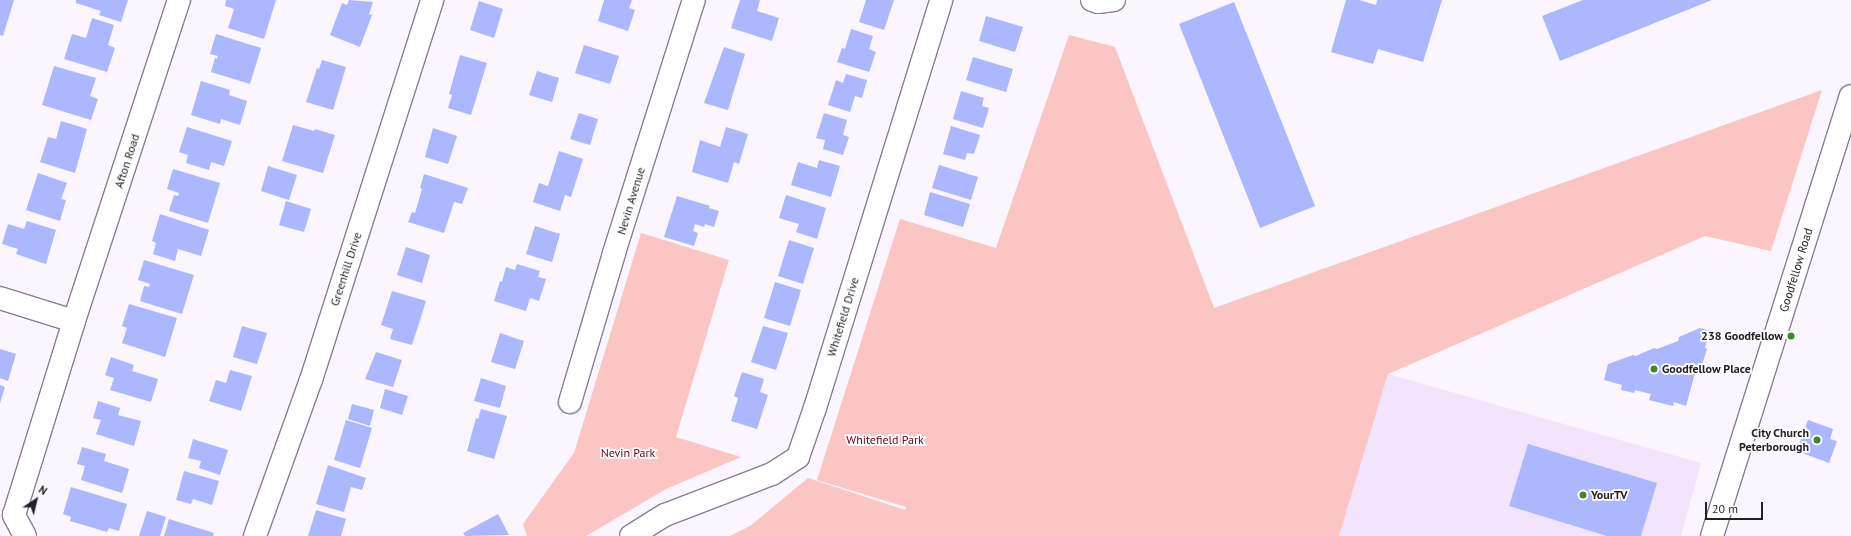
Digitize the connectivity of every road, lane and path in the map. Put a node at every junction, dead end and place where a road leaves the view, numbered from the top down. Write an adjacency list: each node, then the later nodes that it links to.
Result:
1 (179, 0): 9 (street, Afton Road)
2 (432, 0): 12 (street, Greenhill Drive)
3 (694, 0): 10 (street, Nevin Avenue)
4 (941, 0): 13 (street, Whitefield Drive)
5 (1092, 0): 6 (street)
6 (1114, 0)
7 (1851, 96): 14 (street, Goodfellow Road)
8 (0, 298): 9 (street)
9 (74, 321): 11 (street, Afton Road)
10 (570, 402)
11 (25, 536)
12 (256, 536)
13 (631, 536)
14 (1712, 536)

